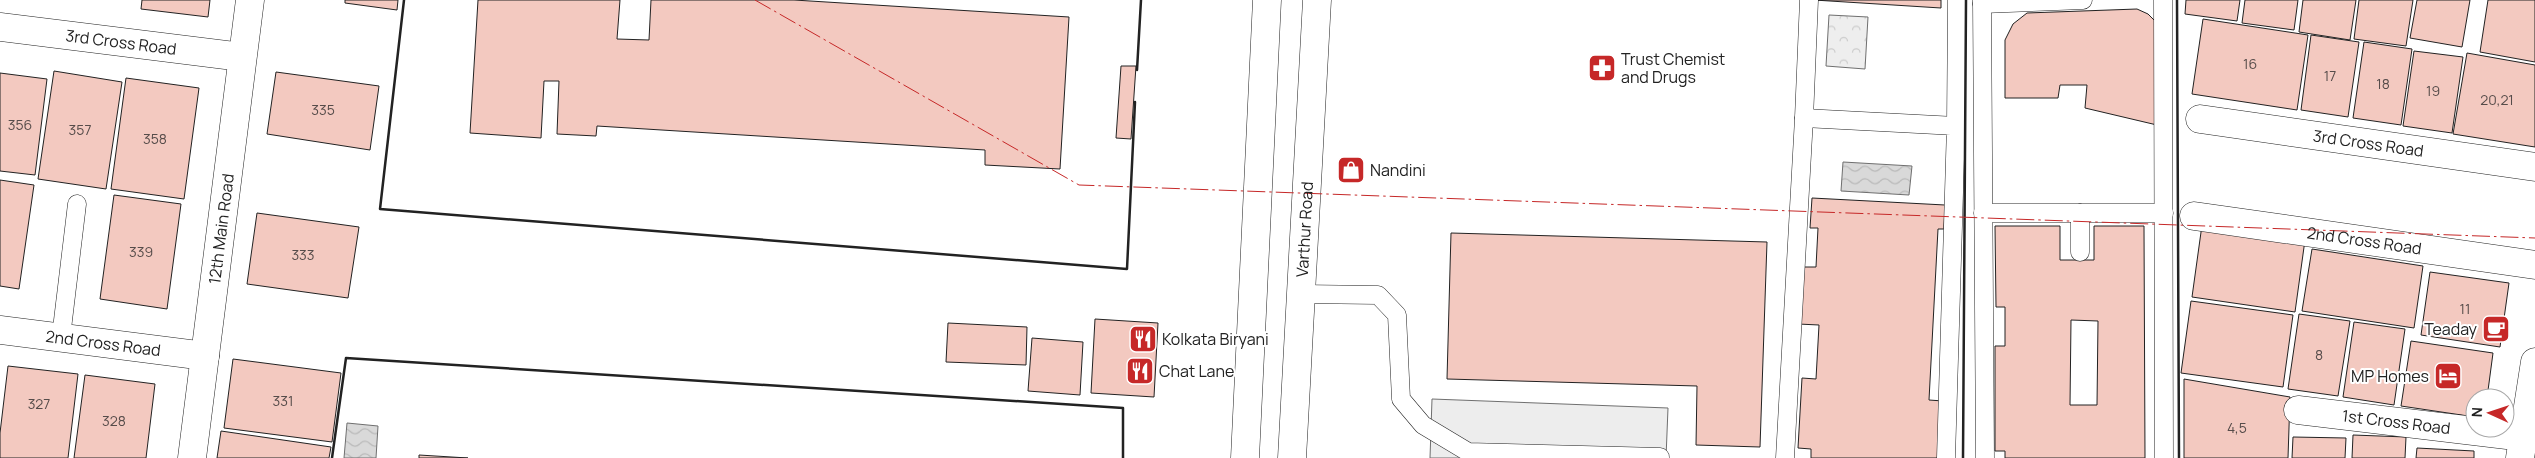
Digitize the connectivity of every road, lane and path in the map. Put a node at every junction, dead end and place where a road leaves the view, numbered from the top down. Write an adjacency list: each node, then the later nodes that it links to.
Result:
1 (250, 0): 10 (street, 12th Main Road)
2 (1267, 0): 32 (street)
3 (1318, 0): 22 (street, Varthur Road)
4 (1809, 0): 11 (lane)
5 (1957, 0): 13 (lane)
6 (2083, 0): 8 (lane)
7 (2163, 0): 18 (lane)
8 (1982, 2): 16 (lane)
9 (0, 27): 10 (street, 3rd Cross Road)
10 (242, 57): 25 (street, 12th Main Road)
11 (1804, 118): 13 (lane); 34 (lane)
12 (2200, 119): 14 (street, 3rd Cross Road)
13 (1956, 126): 35 (lane)
14 (2535, 167)
15 (77, 204): 24 (lane)
16 (1984, 212): 17 (lane); 36 (lane)
17 (2080, 213): 18 (lane); 20 (lane)
18 (2164, 214): 37 (lane)
19 (2194, 216): 21 (street, 2nd Cross Road)
20 (2080, 252)
21 (2535, 265)
22 (1302, 294): 29 (lane); 33 (street, Varthur Road)
23 (0, 330): 24 (street, 2nd Cross Road)
24 (61, 338): 25 (street, 2nd Cross Road)
25 (205, 356): 31 (street, 12th Main Road)
26 (2535, 362): 28 (street)
27 (2298, 410): 28 (street, 1st Cross Road)
28 (2522, 448)
29 (1535, 455): 30 (lane)
30 (1660, 457)
31 (192, 458)
32 (1245, 458)
33 (1292, 458)
34 (1785, 458)
35 (1946, 458)
36 (1985, 458)
37 (2164, 458)

